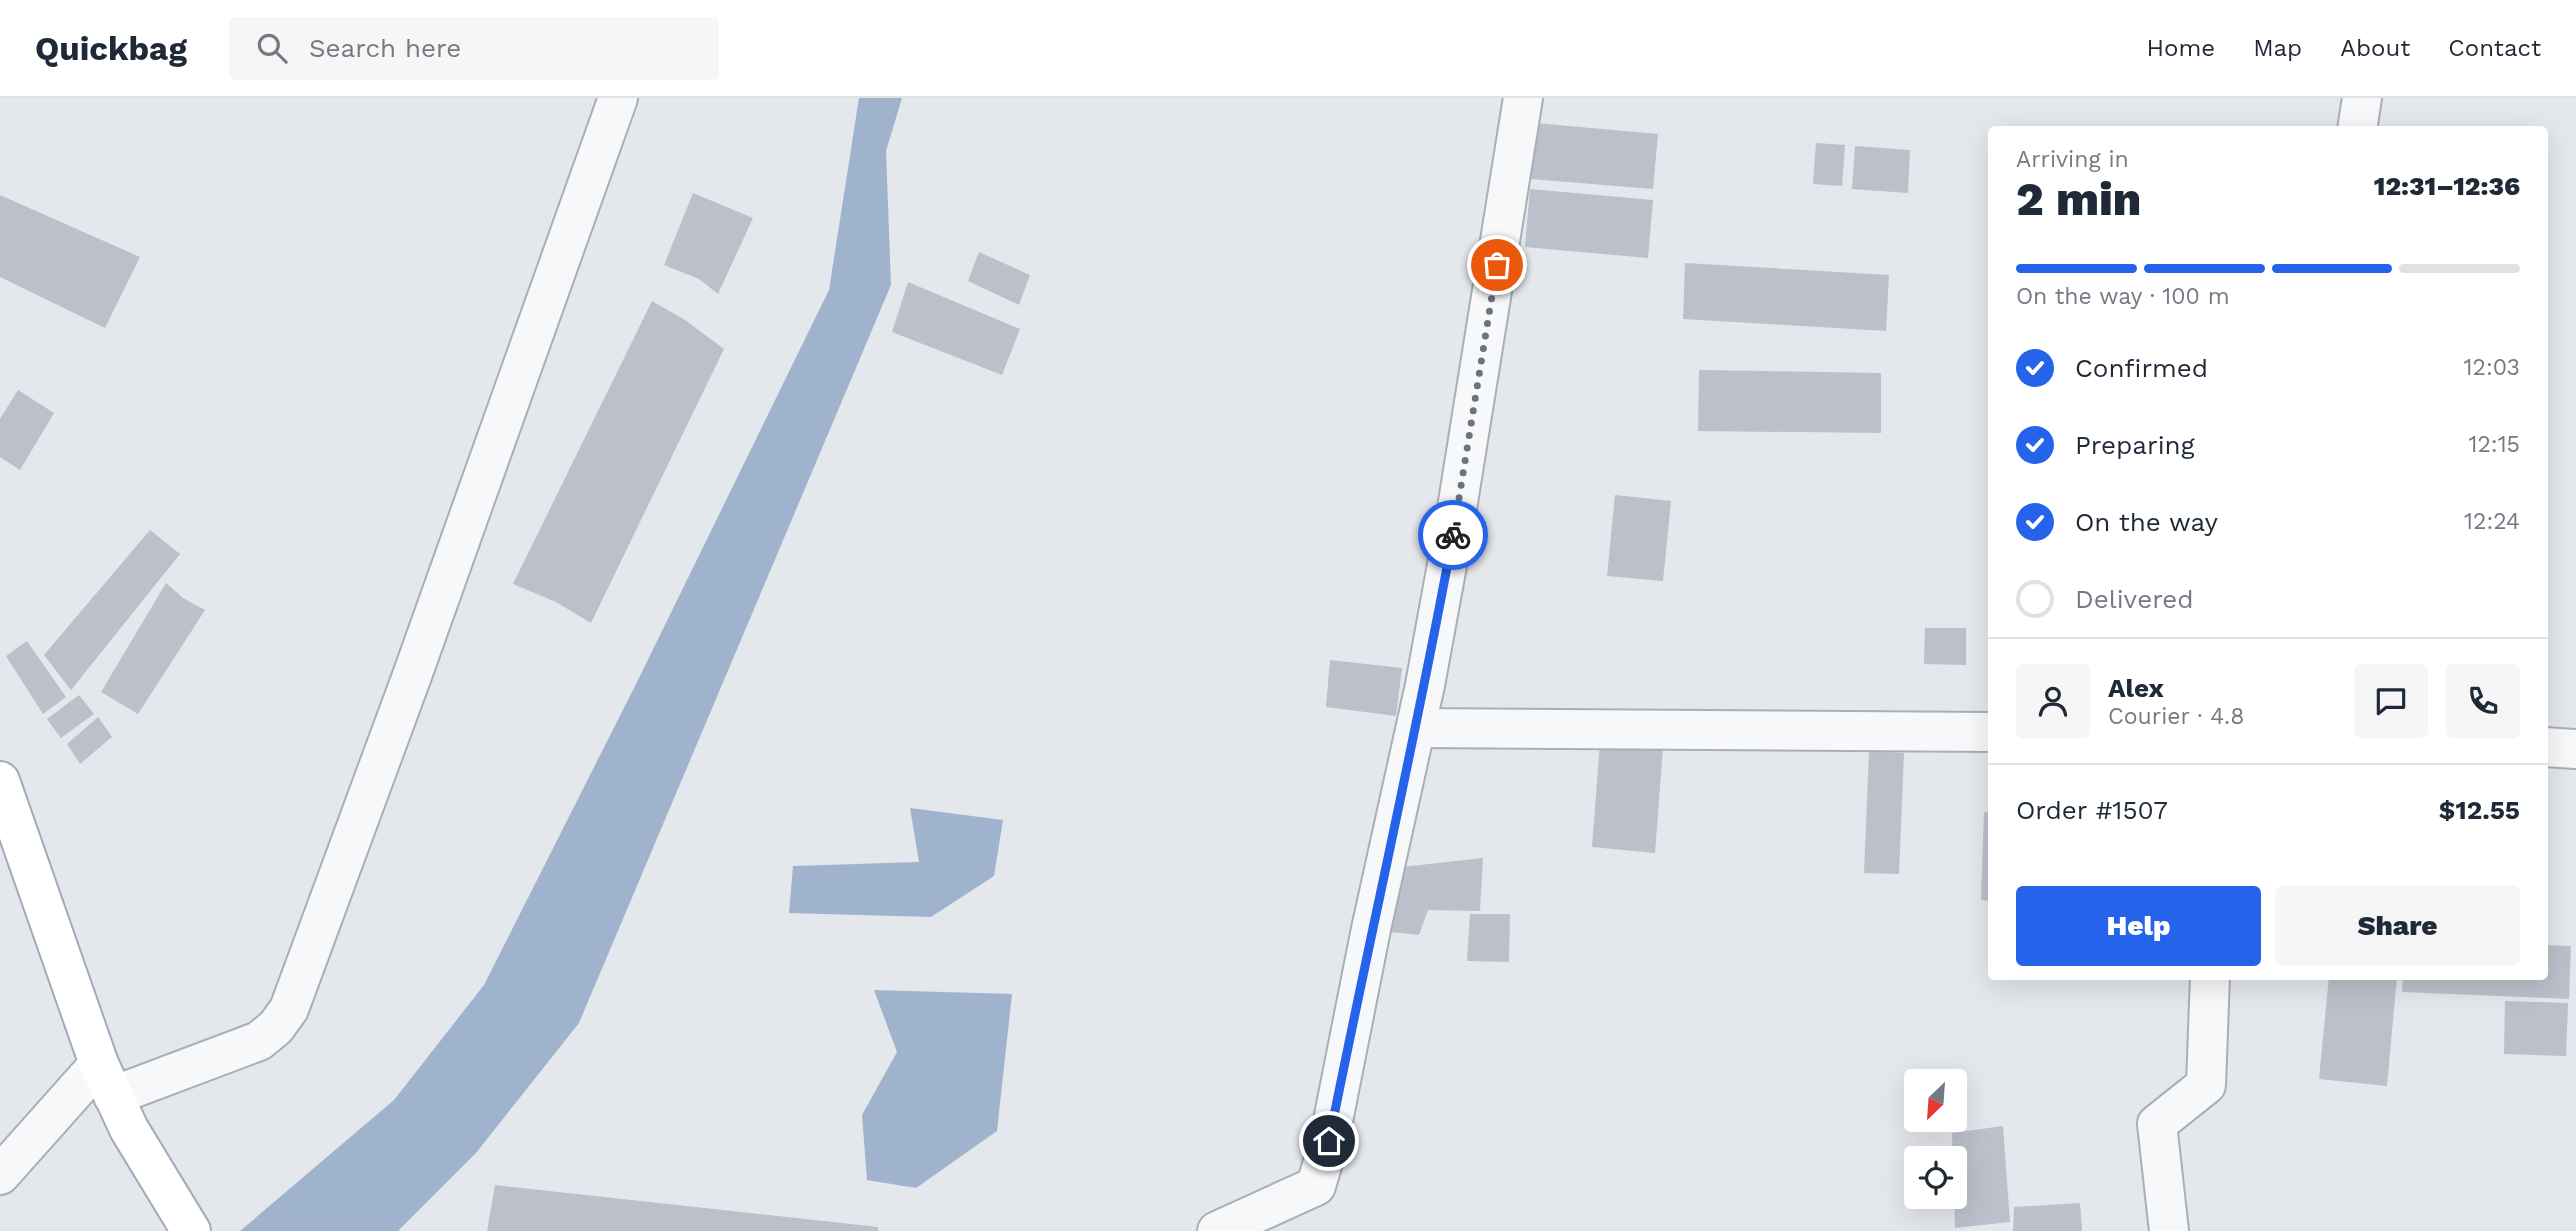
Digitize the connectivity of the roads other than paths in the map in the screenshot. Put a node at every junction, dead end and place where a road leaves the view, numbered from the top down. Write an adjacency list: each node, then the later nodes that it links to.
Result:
1 (618, 98): 11 (street)
2 (1523, 98): 5 (street)
3 (2362, 98): 4 (street)
4 (2358, 126)
5 (1416, 728): 6 (street); 14 (street)
6 (1988, 732)
7 (2548, 747): 8 (street)
8 (2576, 749)
9 (0, 781): 11 (main road)
10 (2210, 980): 15 (street)
11 (114, 1096): 12 (street); 13 (main road)
12 (0, 1175)
13 (191, 1231)
14 (1217, 1231)
15 (2169, 1231)

